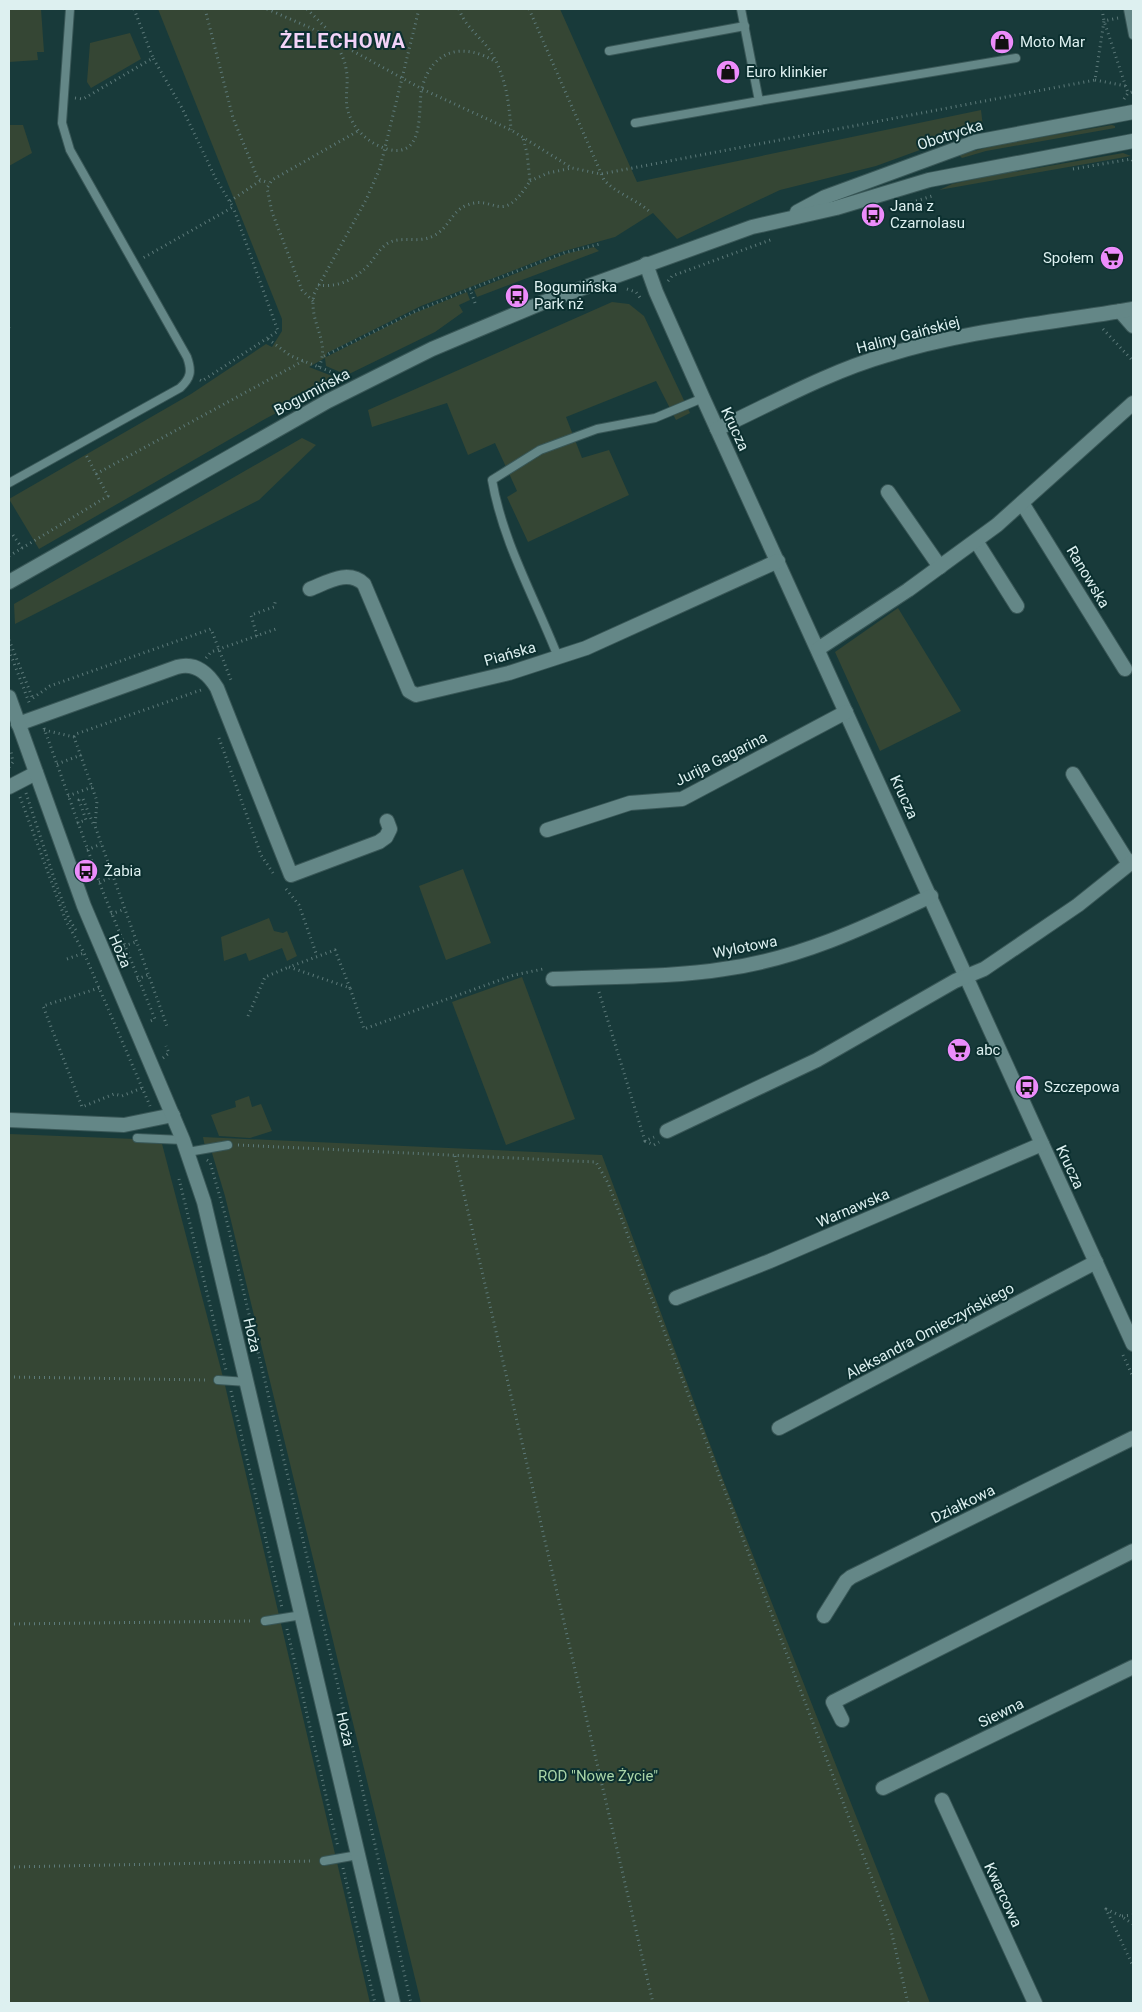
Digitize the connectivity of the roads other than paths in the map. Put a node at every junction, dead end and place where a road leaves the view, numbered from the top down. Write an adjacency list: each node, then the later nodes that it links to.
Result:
1 (70, 9): 19 (lane)
2 (741, 9): 4 (lane)
3 (1128, 12): 5 (lane)
4 (744, 26): 6 (lane); 8 (lane)
5 (1133, 35)
6 (609, 51)
7 (1016, 58): 8 (lane)
8 (759, 101): 10 (lane)
9 (1133, 112): 12 (street, Obotrycka)
10 (636, 123)
11 (1133, 141): 12 (street, Obotrycka)
12 (786, 218): 13 (street, Obotrycka)
13 (646, 264): 16 (street, Krucza); 25 (street, Bogumińska)
14 (1126, 310): 15 (street, Haliny Gaińskiej); 18 (street, Haliny Gaińskiej)
15 (1133, 326)
16 (703, 398): 18 (street, Krucza); 29 (lane)
17 (1133, 403): 21 (street)
18 (717, 428): 23 (street, Krucza)
19 (9, 483)
20 (888, 492): 24 (street)
21 (1022, 503): 22 (street); 30 (street, Ranowska)
22 (976, 541): 24 (street); 27 (street)
23 (778, 561): 28 (street, Krucza); 29 (street, Piańska)
24 (940, 567): 28 (street)
25 (9, 582)
26 (310, 589): 29 (street, Piańska)
27 (1018, 606)
28 (818, 649): 32 (street, Krucza)
29 (558, 657)
30 (1124, 669)
31 (9, 697): 33 (street, Hoża)
32 (846, 712): 38 (street, Jurija Gagarina); 40 (street, Krucza)
33 (18, 724): 34 (street, Hoża); 37 (street)
34 (36, 773): 36 (street); 43 (street, Hoża)
35 (1073, 774): 39 (street)
36 (9, 786)
37 (387, 821)
38 (548, 830)
39 (1131, 863): 42 (street)
40 (931, 896): 41 (street, Wylotowa); 42 (street, Krucza)
41 (552, 974)
42 (966, 976): 45 (street); 47 (street, Krucza)
43 (173, 1115): 44 (street); 49 (street, Hoża)
44 (9, 1120)
45 (666, 1131)
46 (138, 1138): 49 (lane)
47 (1042, 1144): 50 (street, Krucza); 51 (street, Warnawska)
48 (228, 1145): 49 (lane)
49 (186, 1146): 54 (street, Hoża)
50 (1096, 1262): 52 (street, Krucza); 55 (street, Aleksandra Omieczyńskiego)
51 (676, 1298)
52 (1133, 1344)
53 (218, 1380): 54 (lane)
54 (247, 1382): 58 (street, Hoża)
55 (779, 1428)
56 (1133, 1438): 59 (street, Działkowa)
57 (1133, 1551): 62 (street)
58 (302, 1614): 60 (lane); 65 (street, Hoża)
59 (824, 1616)
60 (265, 1621)
61 (1133, 1667): 63 (street, Siewna)
62 (842, 1720)
63 (883, 1788)
64 (942, 1800): 68 (street, Kwarcowa)
65 (358, 1855): 66 (lane); 67 (street, Hoża)
66 (324, 1861)
67 (393, 2003)
68 (1035, 2003)

